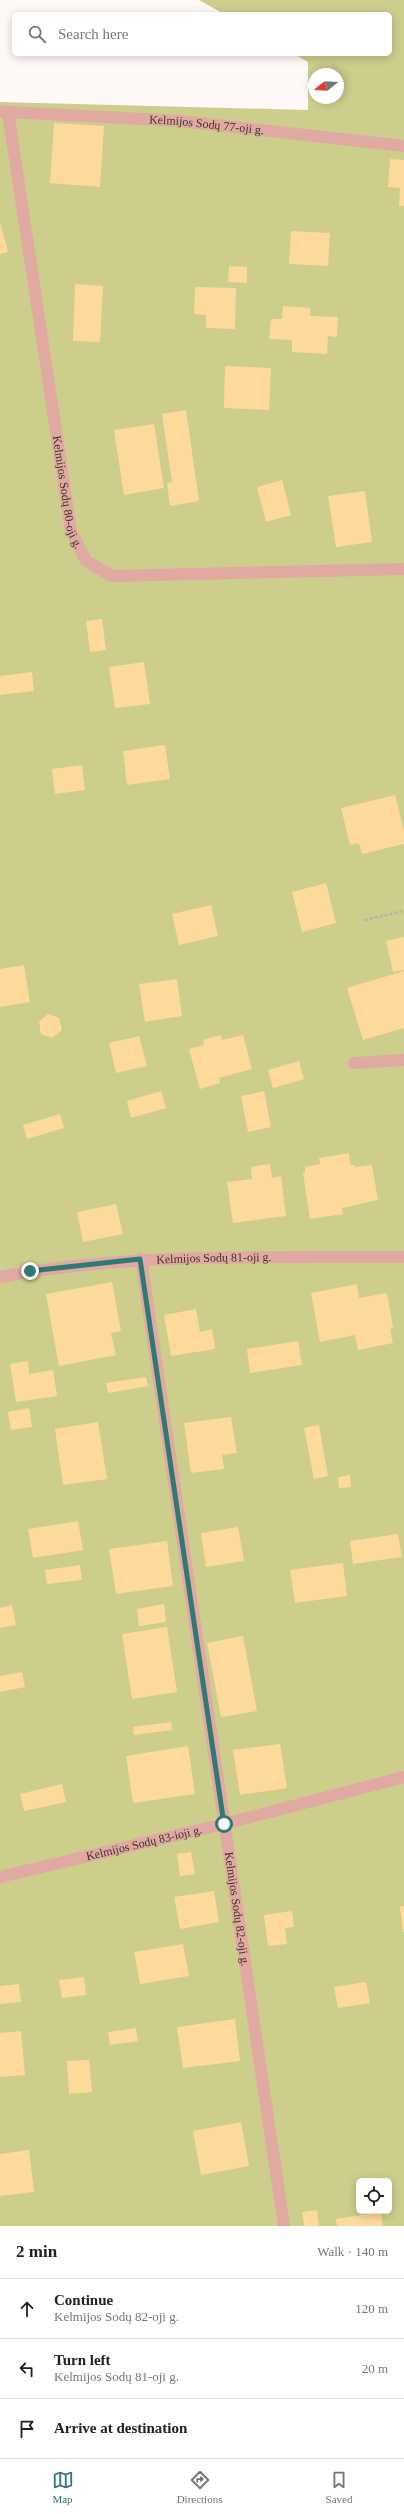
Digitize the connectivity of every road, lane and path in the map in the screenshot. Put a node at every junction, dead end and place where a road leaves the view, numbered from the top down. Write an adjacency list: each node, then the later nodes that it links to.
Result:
1 (4, 111): 2 (street, Kelmijos Sodų 77-oji g.); 3 (street, Kelmijos Sodų 80-oji g.)
2 (404, 146)
3 (404, 569)
4 (404, 911): 5 (path)
5 (365, 920)
6 (404, 1060): 7 (street)
7 (354, 1063)
8 (404, 1257): 9 (street, Kelmijos Sodų 81-oji g.)
9 (140, 1259): 10 (street, Kelmijos Sodų 81-oji g.); 12 (street, Kelmijos Sodų 82-oji g.)
10 (0, 1277)
11 (404, 1777): 12 (street, Kelmijos Sodų 83-ioji g.)
12 (224, 1824): 13 (street, Kelmijos Sodų 83-ioji g.); 14 (street, Kelmijos Sodų 82-oji g.)
13 (0, 1877)
14 (284, 2226)

